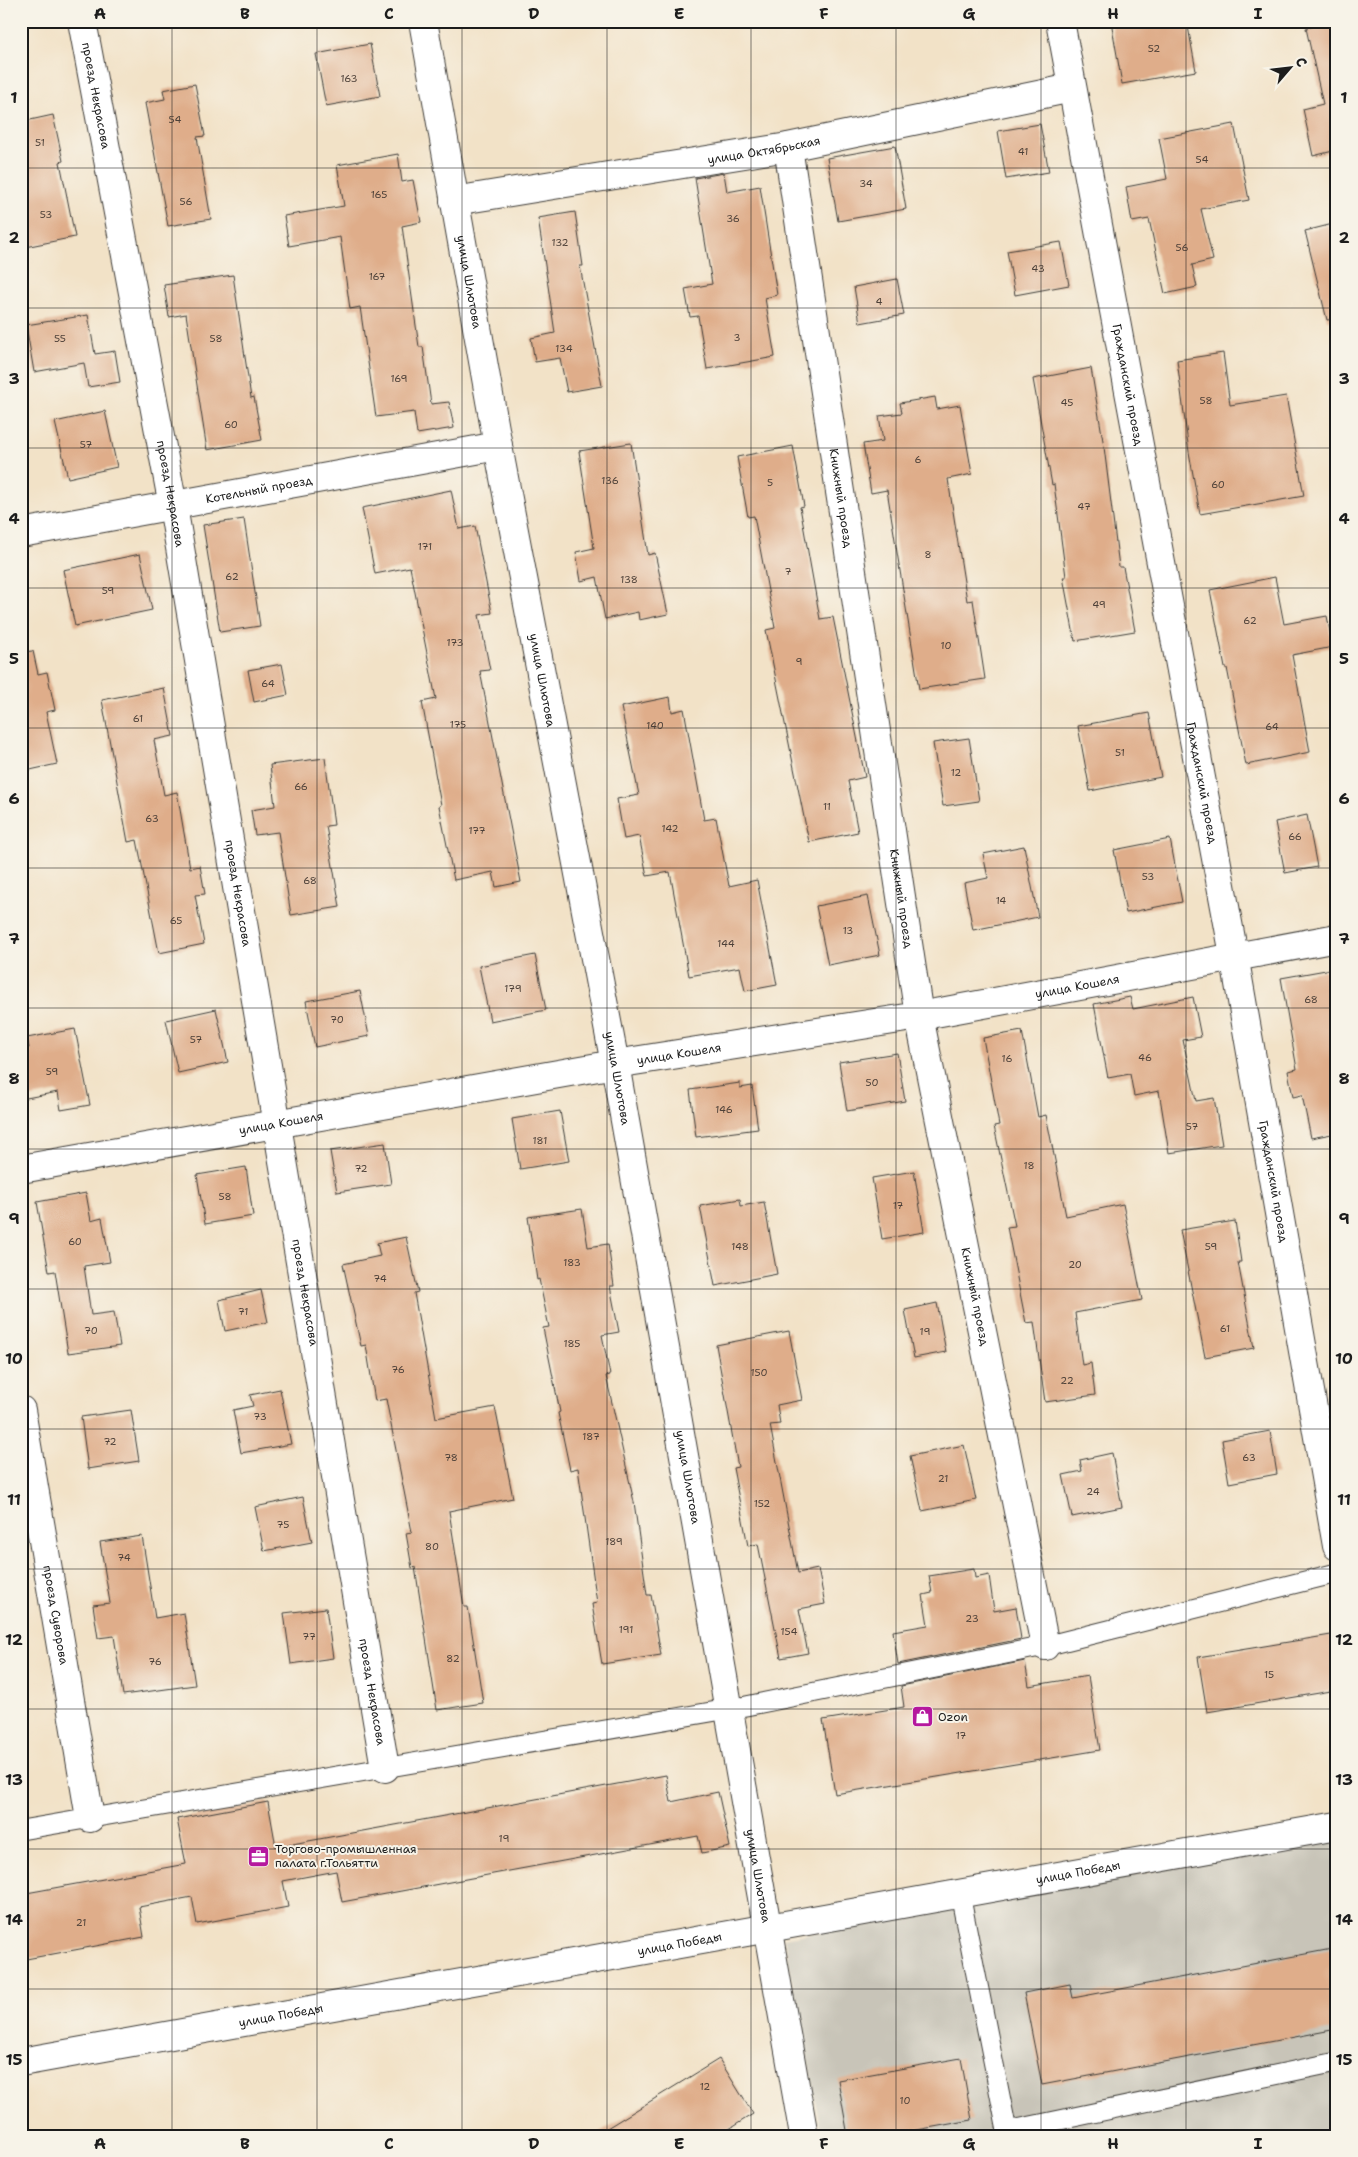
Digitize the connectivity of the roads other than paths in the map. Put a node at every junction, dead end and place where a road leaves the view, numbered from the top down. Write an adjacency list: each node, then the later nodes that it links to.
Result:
1 (82, 21): 8 (street, проезд Некрасова)
2 (423, 21): 6 (street, улица Шлютова)
3 (1060, 21): 4 (street, Гражданский проезд)
4 (1072, 88): 5 (street, улица Октябрьская); 11 (street, Гражданский проезд)
5 (788, 147): 6 (street, улица Октябрьская); 12 (street, Книжный проезд)
6 (454, 201): 7 (street, улица Шлютова)
7 (498, 446): 8 (street, Котельный проезд); 13 (street, улица Шлютова)
8 (173, 506): 9 (street, Котельный проезд); 14 (street, проезд Некрасова)
9 (21, 534)
10 (1337, 938): 11 (street, улица Кошеля)
11 (1234, 955): 12 (street, улица Кошеля); 17 (street, Гражданский проезд)
12 (918, 1016): 13 (street, улица Кошеля); 19 (street, Книжный проезд)
13 (615, 1064): 14 (street, улица Кошеля); 20 (street, улица Шлютова)
14 (276, 1124): 15 (street, улица Кошеля); 21 (street, проезд Некрасова)
15 (21, 1169)
16 (21, 1410): 22 (street, проезд Суворова)
17 (1337, 1546)
18 (1337, 1572): 19 (lane)
19 (1045, 1646): 20 (lane)
20 (728, 1710): 21 (lane); 26 (street, улица Шлютова)
21 (385, 1768): 22 (lane)
22 (90, 1818): 24 (lane)
23 (1337, 1826): 25 (street, улица Победы)
24 (21, 1830)
25 (960, 1894): 26 (street, улица Победы); 29 (lane)
26 (766, 1929): 27 (street, улица Победы); 30 (street, улица Шлютова)
27 (21, 2062)
28 (1337, 2062): 29 (lane)
29 (1008, 2134)
30 (804, 2136)

